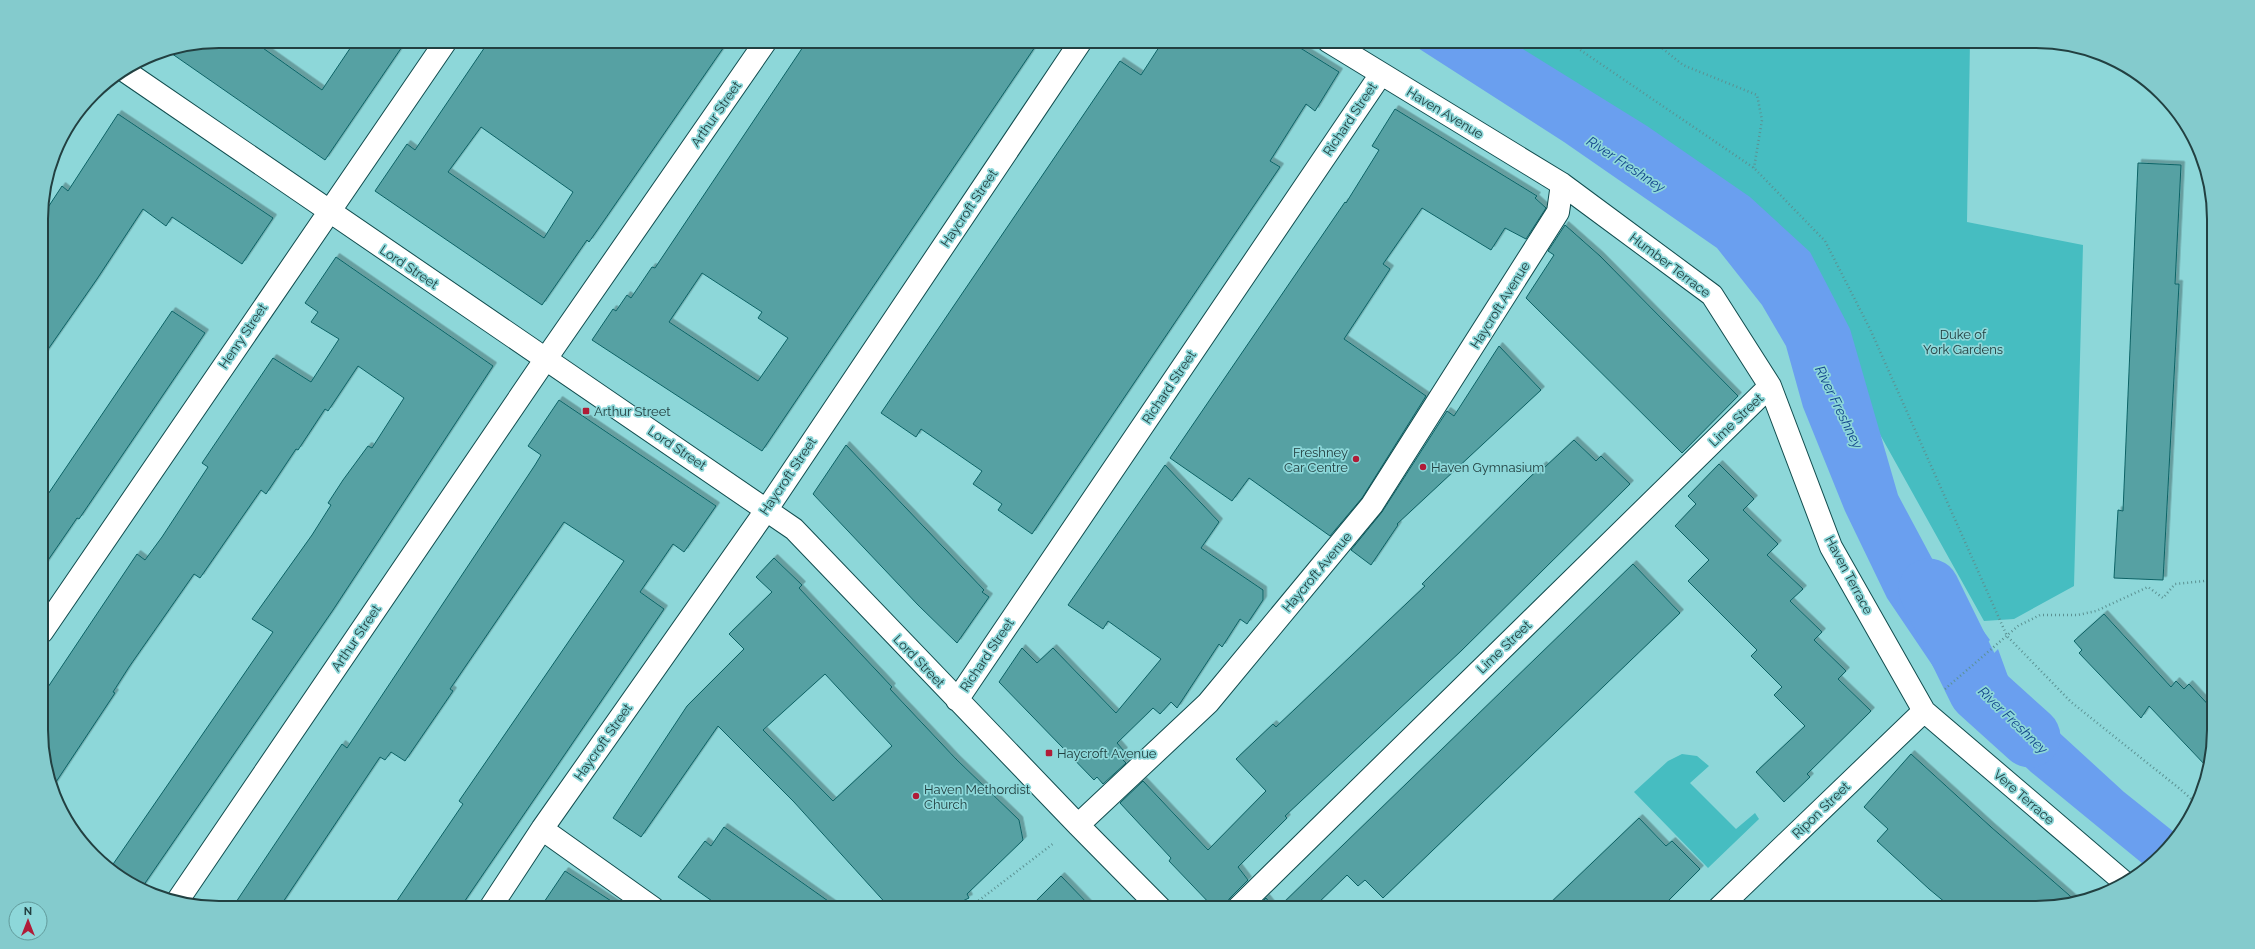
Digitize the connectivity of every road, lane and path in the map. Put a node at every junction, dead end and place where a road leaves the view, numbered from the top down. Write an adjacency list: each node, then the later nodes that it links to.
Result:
1 (441, 48): 11 (street, Henry Street)
2 (761, 48): 12 (street, Arthur Street)
3 (1076, 48): 14 (street, Haycroft Street)
4 (1339, 48): 8 (street, Haven Avenue)
5 (1577, 48): 9 (path)
6 (1662, 48): 9 (path)
7 (129, 74): 11 (street, Lord Street)
8 (1380, 74): 10 (street, Haven Avenue); 19 (street, Richard Street)
9 (1754, 168): 17 (path)
10 (1562, 184): 13 (street, Humber Terrace); 22 (street, Haycroft Avenue)
11 (328, 212): 12 (street, Lord Street); 16 (street, Henry Street)
12 (545, 360): 14 (street, Lord Street); 25 (street, Arthur Street)
13 (1770, 386): 20 (street, Haven Terrace); 30 (street, Lime Street)
14 (767, 509): 19 (street, Lord Street); 23 (street, Haycroft Street)
15 (2207, 581): 17 (path)
16 (48, 623)
17 (2007, 636): 18 (path); 21 (path)
18 (1942, 692)
19 (957, 700): 22 (street, Lord Street)
20 (1924, 712): 24 (street, Vere Terrace); 31 (street, Ripon Street)
21 (2192, 800)
22 (1078, 825): 28 (path); 29 (street, Lord Street)
23 (542, 830): 26 (street, Haycroft Street); 27 (street)
24 (2120, 879)
25 (180, 897)
26 (495, 901)
27 (643, 901)
28 (978, 901)
29 (1153, 901)
30 (1245, 901)
31 (1726, 901)

